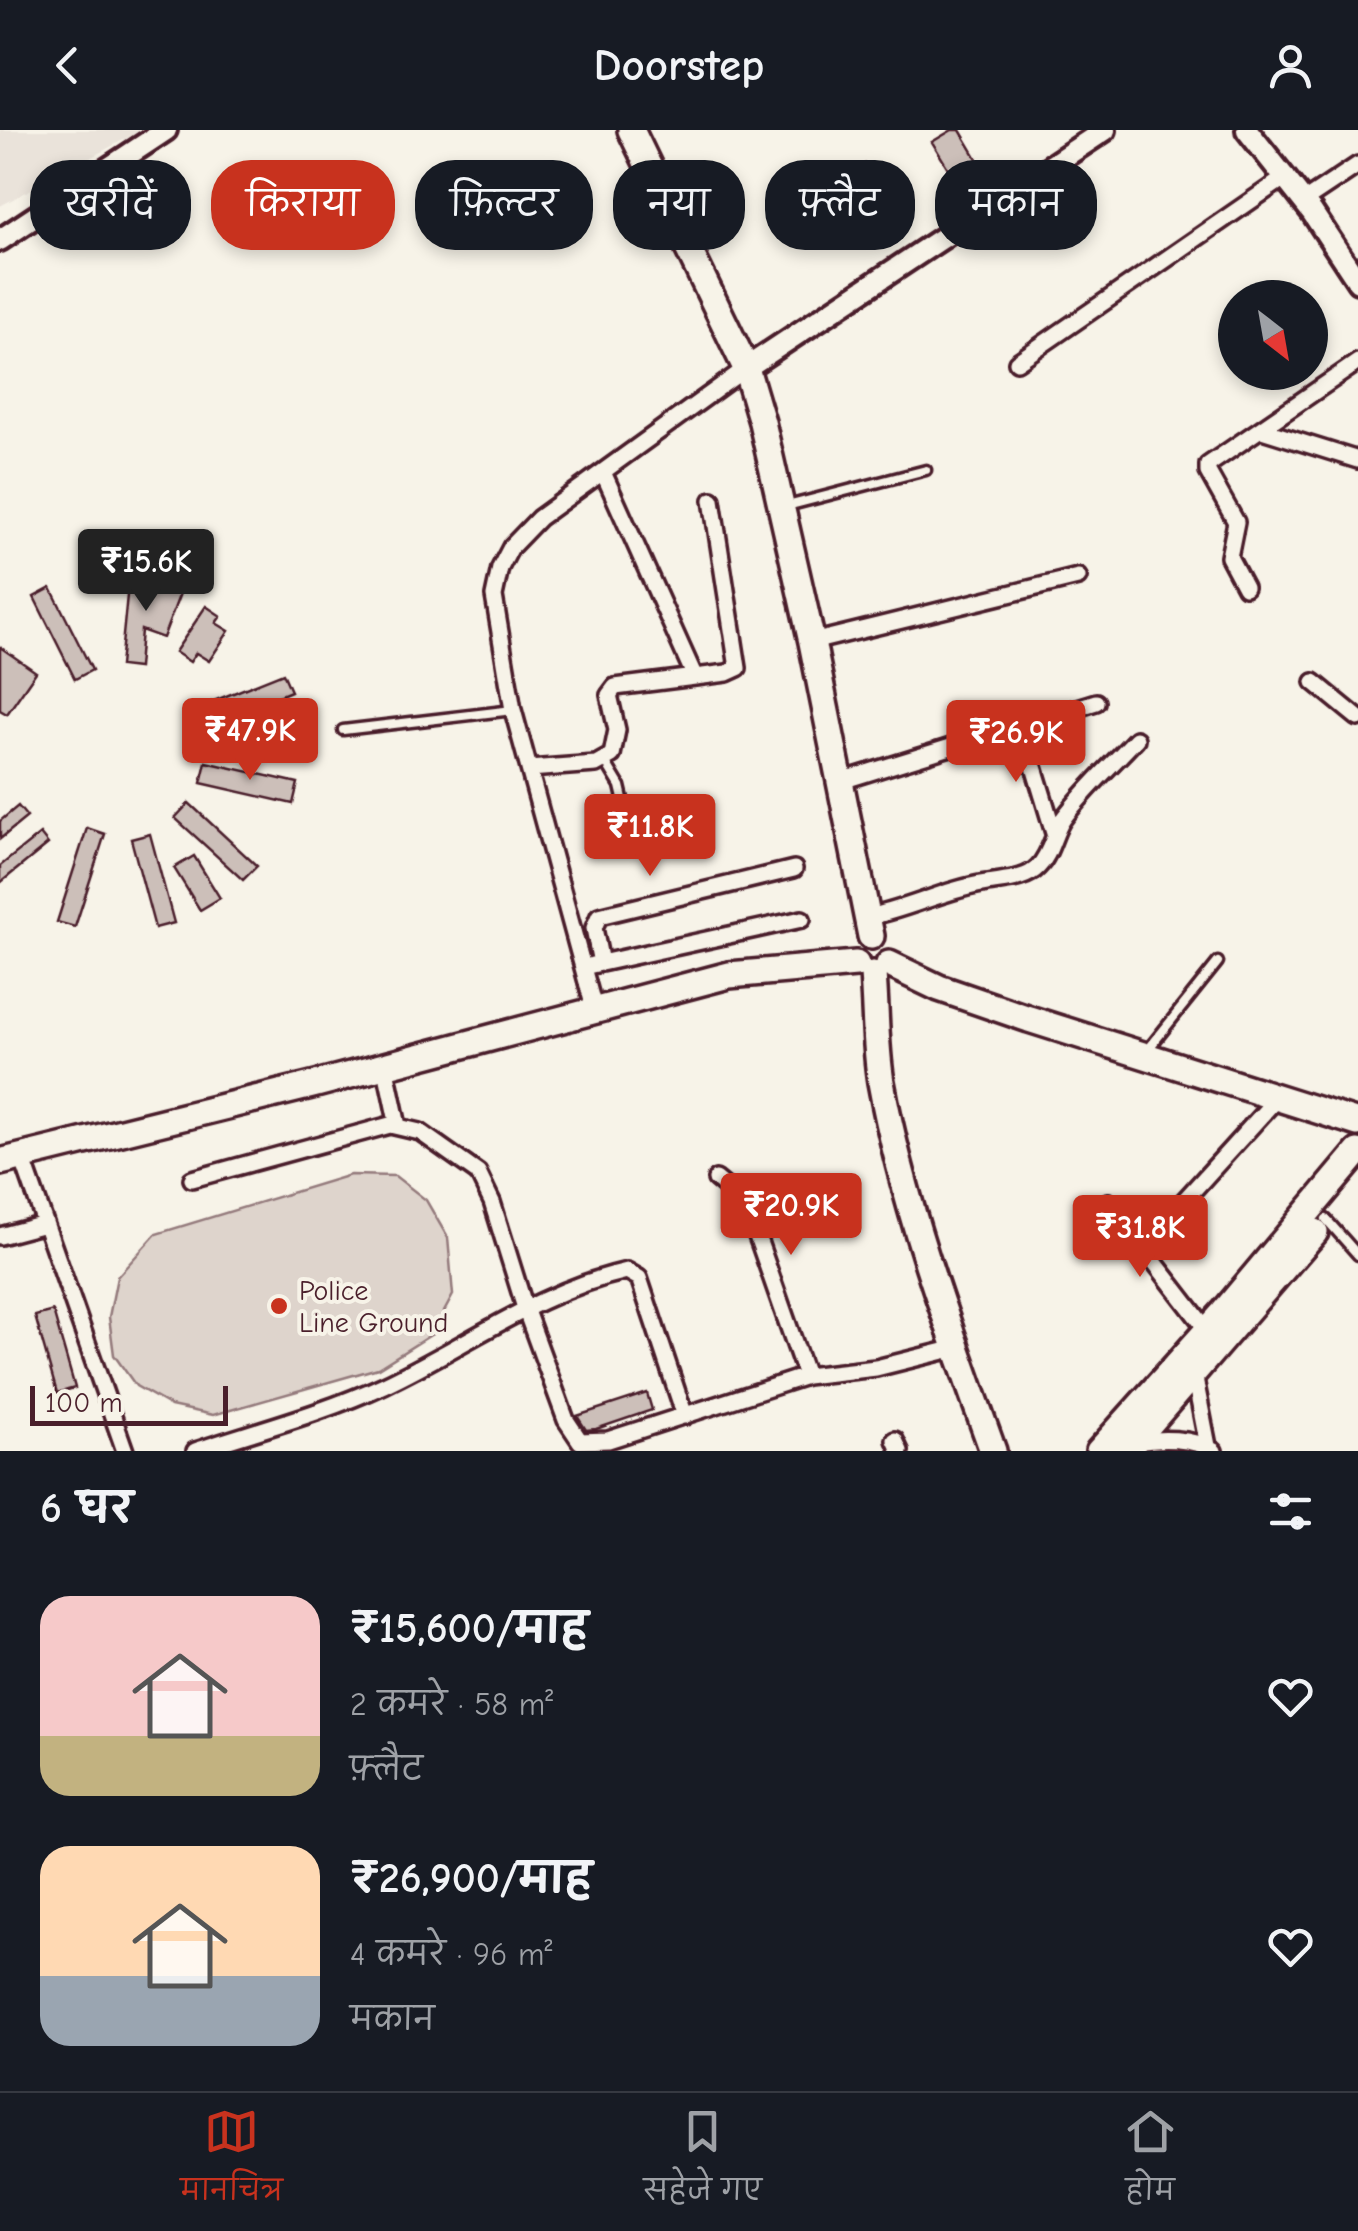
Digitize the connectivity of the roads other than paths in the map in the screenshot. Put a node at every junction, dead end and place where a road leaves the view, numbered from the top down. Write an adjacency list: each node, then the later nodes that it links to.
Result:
1 (166, 130): 9 (street)
2 (631, 130): 13 (main road)
3 (1105, 130): 5 (street)
4 (1247, 130): 7 (street)
5 (1083, 136): 13 (street)
6 (1358, 164): 8 (street)
7 (1286, 176): 8 (street); 11 (street)
8 (1304, 201): 10 (street)
9 (0, 240)
10 (1358, 282)
11 (1017, 362)
12 (1358, 362): 14 (street)
13 (746, 368): 17 (street); 19 (main road)
14 (1262, 430): 15 (street); 21 (street)
15 (1358, 460)
16 (926, 470): 19 (lane)
17 (603, 472): 23 (street); 26 (street)
18 (712, 500): 23 (street)
19 (783, 507): 22 (main road)
20 (1078, 576): 22 (street)
21 (1246, 587)
22 (812, 642): 33 (main road)
23 (694, 675): 31 (street)
24 (1314, 682): 27 (street)
25 (1096, 702): 28 (street)
26 (513, 710): 29 (lane); 32 (street)
27 (1358, 718)
28 (1021, 724): 33 (street); 34 (street)
29 (343, 730)
30 (1136, 739): 34 (street)
31 (605, 761): 32 (street); 35 (lane)
32 (529, 770): 41 (street)
33 (841, 781): 38 (main road)
34 (1054, 833): 38 (street)
35 (632, 837)
36 (794, 869): 40 (street)
37 (802, 919): 40 (street)
38 (869, 927): 42 (main road)
39 (1218, 962): 44 (lane)
40 (601, 964): 41 (street)
41 (583, 967): 43 (street)
42 (873, 968): 43 (main road); 44 (main road); 62 (main road)
43 (594, 1008): 45 (main road)
44 (1144, 1055): 46 (main road)
45 (385, 1065): 48 (street); 50 (main road)
46 (1278, 1096): 47 (main road); 58 (street)
47 (1358, 1122)
48 (398, 1126): 52 (street); 60 (street)
49 (1358, 1152): 61 (main road)
50 (11, 1159): 56 (street)
51 (1358, 1177): 55 (main road)
52 (192, 1178)
53 (716, 1179): 64 (street)
54 (1108, 1202): 58 (street)
55 (1326, 1220): 59 (lane); 63 (main road)
56 (45, 1224): 57 (street); 68 (street)
57 (0, 1236)
58 (1142, 1247): 61 (street)
59 (1358, 1255)
60 (525, 1308): 65 (street); 65 (street); 69 (street)
61 (1207, 1330): 71 (main road)
62 (956, 1348): 64 (street); 70 (main road)
63 (1194, 1374): 66 (main road); 67 (street)
64 (806, 1376): 65 (street)
65 (685, 1416)
66 (1130, 1446): 67 (street)
67 (1211, 1449)
68 (125, 1451)
69 (195, 1451)
70 (993, 1451)
71 (1099, 1451)

